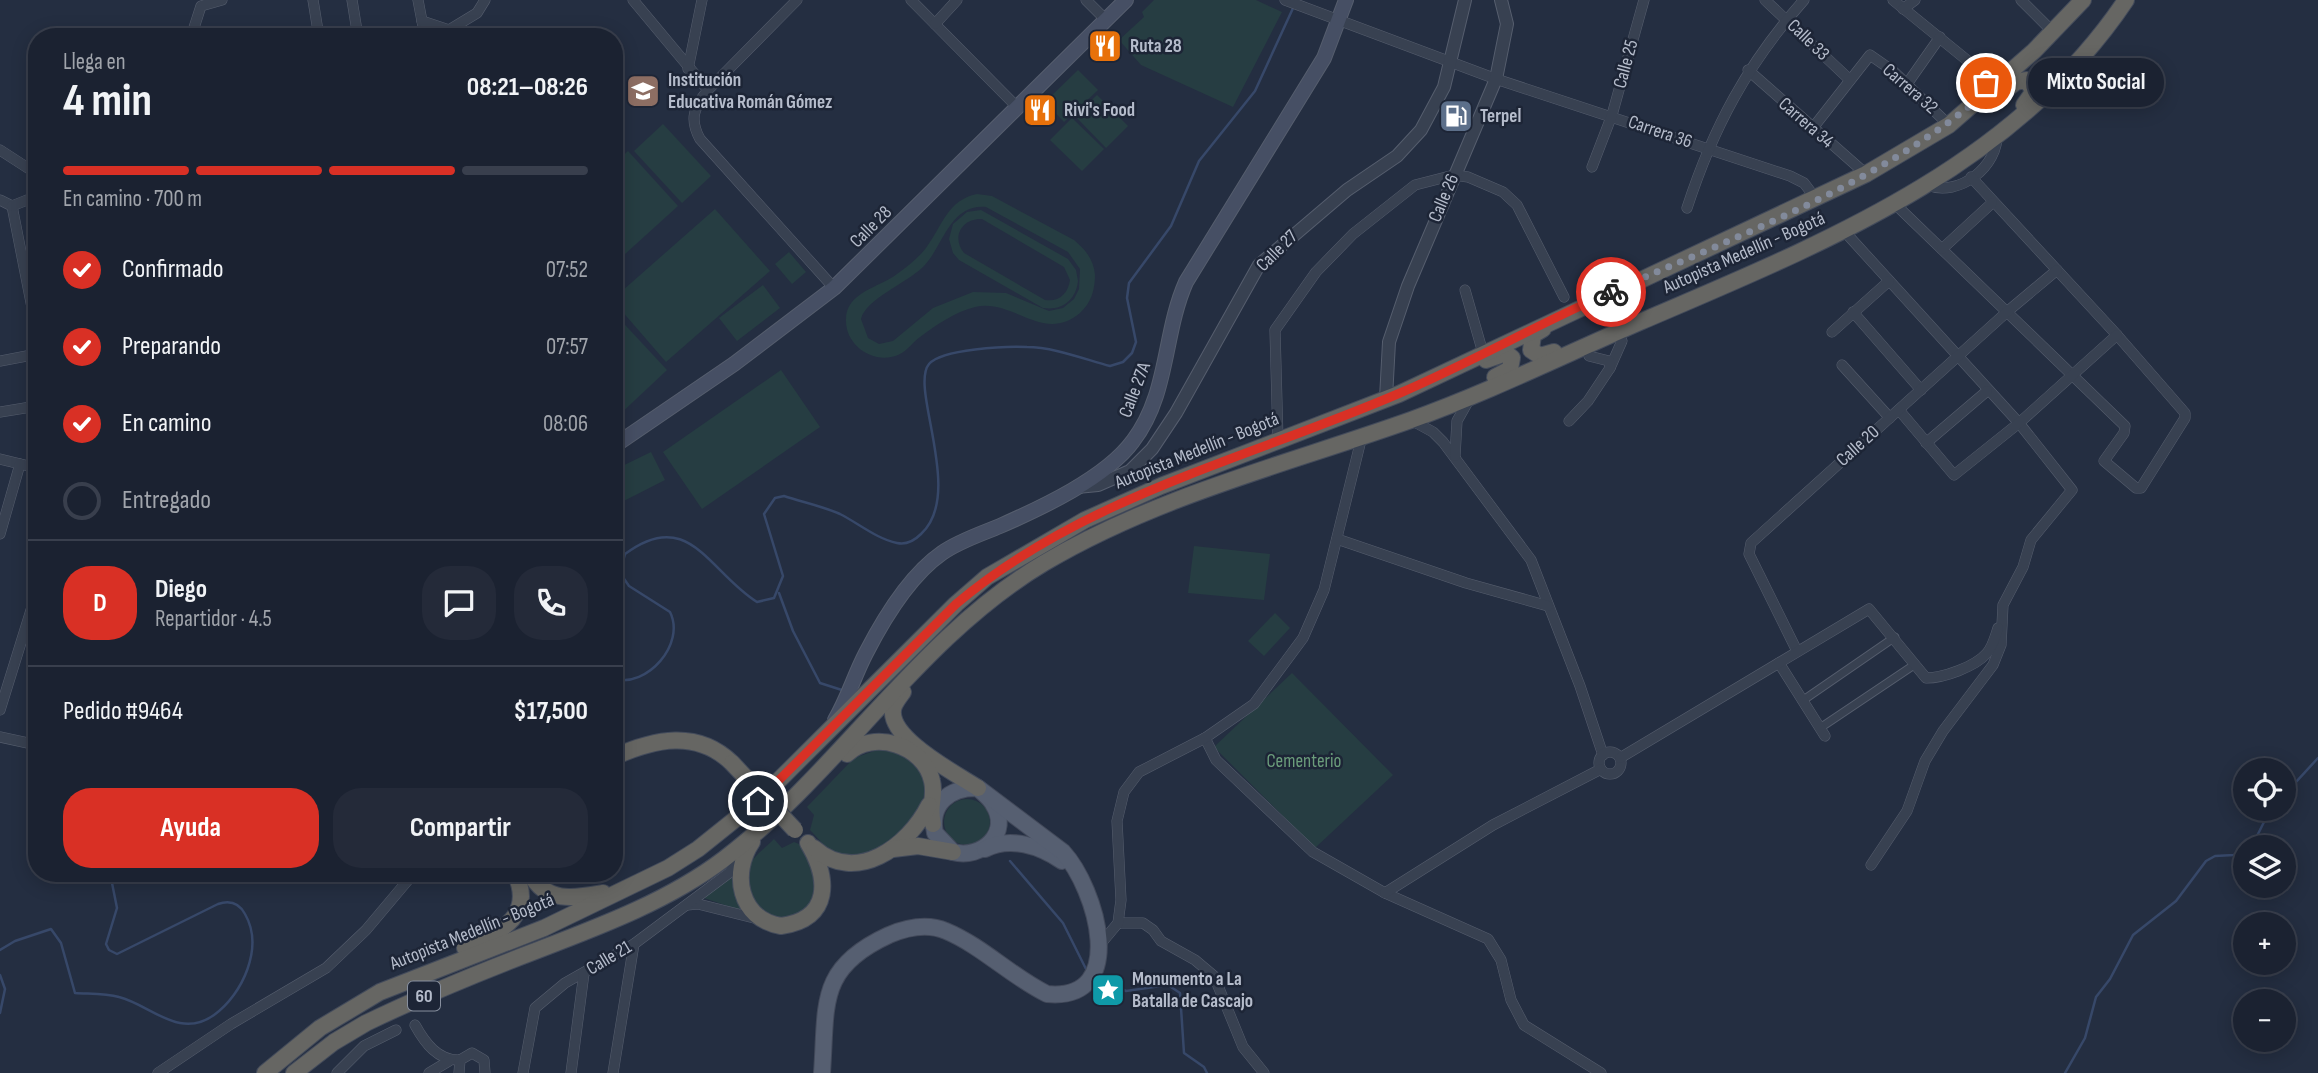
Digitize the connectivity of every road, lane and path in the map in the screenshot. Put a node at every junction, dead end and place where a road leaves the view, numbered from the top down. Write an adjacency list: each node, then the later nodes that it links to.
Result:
1 (222, 0): 31 (street)
2 (313, 0): 32 (street)
3 (352, 0): 33 (street)
4 (418, 0): 29 (street)
5 (485, 0): 36 (street)
6 (633, 0): 40 (street)
7 (702, 0): 40 (street)
8 (797, 0): 46 (street)
9 (911, 0): 30 (street)
10 (957, 0): 30 (street)
11 (1086, 0): 28 (street)
12 (1126, 0): 28 (main road, Calle 28)
13 (1285, 0): 26 (street, Carrera 36)
14 (1346, 0): 26 (main road, Calle 27A)
15 (1465, 0): 39 (street, Calle 27)
16 (1500, 0): 42 (street, Calle 26)
17 (1644, 0): 48 (street, Calle 25)
18 (1766, 0): 27 (street, Calle 33)
19 (1804, 0): 27 (street)
20 (1893, 0): 25 (street)
21 (1915, 0): 25 (street)
22 (2021, 0): 37 (street)
23 (2083, 0): 37 (highway, Autopista Medellín - Bogotá / 60)
24 (2126, 0): 51 (highway, Autopista Medellín - Bogotá / 60)
25 (1903, 9): 38 (street)
26 (1340, 19): 39 (street, Carrera 36); 110 (main road, Calle 27A)
27 (1787, 19): 41 (street); 43 (street, Calle 33)
28 (1106, 20): 47 (main road, Calle 28)
29 (422, 21): 34 (street); 35 (street)
30 (935, 24): 47 (street)
31 (194, 28)
32 (318, 28)
33 (357, 28)
34 (423, 28)
35 (443, 28)
36 (452, 28)
37 (2053, 32): 45 (highway, Autopista Medellín - Bogotá / 60)
38 (1940, 37): 44 (street); 45 (street)
39 (1451, 62): 42 (street, Carrera 36); 110 (street, Calle 27)
40 (688, 69): 46 (street)
41 (1748, 70): 49 (street, Carrera 34); 52 (street)
42 (1496, 79): 48 (street, Carrera 36); 58 (street, Calle 26)
43 (1850, 80): 44 (street, Carrera 32); 49 (street)
44 (1907, 84): 50 (street, Carrera 32)
45 (1990, 89): 50 (highway, Autopista Medellín - Bogotá / 60)
46 (708, 90): 73 (street)
47 (1018, 108): 73 (main road, Calle 28)
48 (1612, 115): 52 (street, Carrera 36); 54 (street, Calle 25)
49 (1812, 129): 57 (street, Carrera 34)
50 (1942, 129): 56 (highway); 57 (highway, Autopista Medellín - Bogotá / 60)
51 (1997, 133): 56 (highway, Autopista Medellín - Bogotá / 60); 59 (street)
52 (1706, 148): 61 (street, Carrera 36); 67 (street)
53 (0, 150): 55 (street)
54 (1592, 167)
55 (28, 168)
56 (1945, 172): 60 (highway, Autopista Medellín - Bogotá / 60)
57 (1866, 174): 61 (highway, Autopista Medellín - Bogotá / 60)
58 (1454, 175): 76 (street); 93 (street, Calle 26); 104 (street)
59 (1971, 177): 60 (street); 64 (street)
60 (1927, 185): 65 (highway, Autopista Medellín - Bogotá / 60)
61 (1816, 199): 75 (highway, Autopista Medellín - Bogotá / 60)
62 (0, 200): 66 (street)
63 (28, 200): 66 (street)
64 (1992, 203): 69 (street); 70 (street)
65 (1895, 204): 68 (highway, Autopista Medellín - Bogotá / 60); 69 (street)
66 (12, 206): 72 (street)
67 (1686, 208)
68 (1845, 232): 71 (street); 77 (highway, Autopista Medellín - Bogotá / 60)
69 (1942, 249): 78 (street)
70 (2057, 270): 78 (street, Calle 20); 81 (street)
71 (1889, 281): 79 (street); 86 (street)
72 (28, 287)
73 (834, 288): 103 (main road, Calle 28)
74 (1465, 290): 83 (street)
75 (1603, 295): 77 (highway); 83 (highway, Autopista Medellín - Bogotá / 60)
76 (1564, 297)
77 (1676, 307): 94 (highway, Autopista Medellín - Bogotá / 60)
78 (2008, 311): 86 (street, Calle 20); 90 (street)
79 (1853, 312): 80 (street); 91 (street)
80 (1832, 332)
81 (2117, 335): 90 (street); 90 (street)
82 (1622, 341): 89 (street)
83 (1483, 353): 93 (highway, Autopista Medellín - Bogotá / 60)
84 (28, 355): 87 (street)
85 (1589, 356): 89 (street)
86 (1956, 357): 91 (street, Calle 20); 92 (street)
87 (0, 360)
88 (1842, 365): 98 (street)
89 (1610, 368): 100 (street)
90 (2074, 374): 101 (street)
91 (1921, 390): 96 (street, Calle 20)
92 (1987, 391): 101 (street); 105 (street)
93 (1393, 396): 99 (highway); 104 (highway, Autopista Medellín - Bogotá / 60)
94 (1471, 397): 99 (highway, Autopista Medellín - Bogotá / 60); 106 (street)
95 (28, 407): 97 (street)
96 (1899, 410): 98 (street, Calle 20); 105 (street)
97 (0, 412)
98 (1889, 418): 117 (street, Calle 20)
99 (1406, 421): 102 (highway, Autopista Medellín - Bogotá / 60); 106 (street)
100 (1569, 421)
101 (2019, 423): 105 (street); 114 (street)
102 (1362, 436): 112 (street); 120 (highway, Autopista Medellín - Bogotá / 60)
103 (623, 440)
104 (1278, 440): 124 (highway, Autopista Medellín - Bogotá / 60)
105 (1926, 443)
106 (1455, 456): 113 (street)
107 (0, 459): 108 (street)
108 (20, 464): 109 (street); 111 (street)
109 (28, 466)
110 (1073, 487): 124 (main road, Calle 27A)
111 (0, 534)
112 (1337, 539): 113 (street); 126 (street)
113 (1548, 606): 129 (street)
114 (2001, 618): 119 (street); 141 (street)
115 (28, 620): 122 (street)
116 (1895, 637): 117 (street); 119 (street); 121 (street)
117 (1797, 651): 118 (street)
118 (1779, 663): 121 (street); 130 (street)
119 (1914, 665): 123 (street)
120 (920, 666): 132 (highway, Autopista Medellín - Bogotá / 60); 133 (highway)
121 (1802, 701): 123 (street)
122 (0, 710)
123 (1822, 732)
124 (827, 733): 146 (highway, Autopista Medellín - Bogotá / 60)
125 (0, 737): 127 (street)
126 (1205, 738): 147 (street); 150 (street)
127 (28, 743)
128 (623, 754): 136 (highway, bridge)
129 (1603, 755): 130 (street); 131 (street)
130 (1619, 758): 131 (street)
131 (1601, 769): 147 (street)
132 (815, 779): 134 (highway); 135 (highway, Autopista Medellín - Bogotá / 60)
133 (978, 788): 134 (main road); 137 (main road); 145 (main road)
134 (930, 813): 139 (highway); 140 (main road)
135 (759, 831): 138 (highway); 160 (highway, Autopista Medellín - Bogotá / 60)
136 (808, 843): 139 (highway); 149 (highway)
137 (981, 851): 140 (main road); 145 (main road)
138 (745, 852): 148 (street, Calle 21); 149 (highway)
139 (884, 852): 140 (highway)
140 (953, 852)
141 (1871, 864)
142 (406, 882): 158 (street)
143 (517, 882): 154 (highway)
144 (536, 882): 146 (highway)
145 (1084, 882): 152 (main road)
146 (623, 889): 154 (highway, Autopista Medellín - Bogotá / 60)
147 (1385, 892): 170 (street)
148 (684, 906): 149 (street); 151 (street, Calle 21)
149 (765, 921)
150 (1118, 923): 152 (street); 169 (street)
151 (634, 944): 153 (street, Calle 21); 167 (street)
152 (1098, 947): 168 (main road)
153 (584, 973): 165 (street, Calle 21); 166 (street)
154 (418, 975): 159 (highway, Autopista Medellín - Bogotá / 60)
155 (415, 1025): 157 (street)
156 (396, 1030): 161 (street)
157 (454, 1060): 162 (street); 163 (street); 164 (street)
158 (158, 1073)
159 (265, 1073)
160 (293, 1073)
161 (337, 1073)
162 (429, 1073)
163 (459, 1073)
164 (485, 1073)
165 (523, 1073)
166 (571, 1073)
167 (612, 1073)
168 (822, 1073)
169 (1264, 1073)
170 (1601, 1073)

